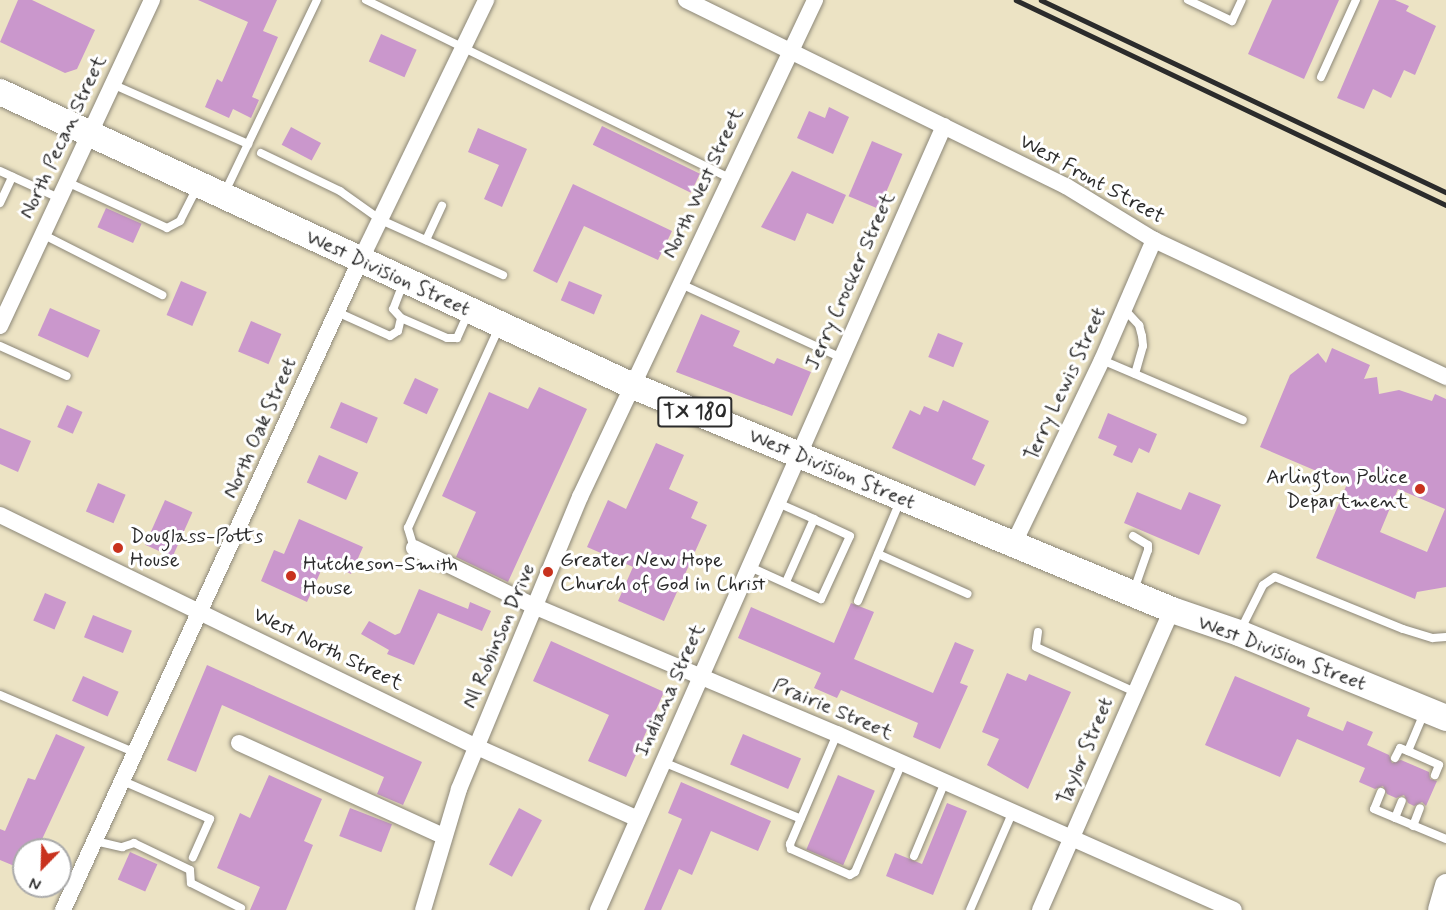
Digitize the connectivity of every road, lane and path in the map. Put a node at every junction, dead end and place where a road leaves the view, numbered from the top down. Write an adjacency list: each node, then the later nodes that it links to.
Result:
1 (152, 0): 13 (street, North Pecan Street)
2 (317, 0): 17 (lane)
3 (366, 0): 10 (lane)
4 (486, 0): 10 (street, North Oak Street)
5 (686, 0): 11 (street, West Front Street)
6 (815, 0): 11 (street, North West Street)
7 (1188, 0): 8 (lane)
8 (1242, 0)
9 (1356, 0): 12 (lane)
10 (464, 46): 21 (lane); 28 (street, North Oak Street)
11 (792, 50): 15 (street, West Front Street); 21 (street, North West Street)
12 (1322, 77)
13 (112, 84): 16 (street, North Pecan Street); 17 (lane)
14 (0, 92): 16 (main road, West Division Street / TX 180)
15 (944, 126): 31 (street, West Front Street); 44 (street, Jerry Crocker Street)
16 (89, 133): 22 (street, North Pecan Street); 23 (main road, West Division Street / TX 180)
17 (248, 144): 24 (lane)
18 (261, 153): 28 (lane)
19 (0, 171): 20 (lane)
20 (12, 177): 25 (lane); 26 (lane)
21 (730, 178): 35 (street, North West Street)
22 (66, 182): 23 (lane); 25 (street, North Pecan Street)
23 (198, 185): 24 (main road, West Division Street / TX 180)
24 (223, 196): 32 (main road, West Division Street / TX 180)
25 (59, 198): 29 (street, North Pecan Street)
26 (0, 203)
27 (442, 206): 30 (lane)
28 (381, 220): 30 (lane); 32 (street, North Oak Street)
29 (42, 234): 36 (lane); 42 (street, North Pecan Street)
30 (426, 240): 33 (lane)
31 (1154, 240): 37 (street, Terry Lewis Street); 48 (street, West Front Street)
32 (360, 261): 34 (main road, West Division Street / TX 180); 39 (street, North Oak Street)
33 (503, 275)
34 (404, 281): 38 (main road, West Division Street / TX 180); 40 (lane)
35 (681, 284): 44 (lane); 49 (street, North West Street)
36 (162, 295)
37 (1125, 310): 45 (street, Terry Lewis Street); 46 (lane)
38 (469, 311): 40 (lane); 41 (main road, West Division Street / TX 180)
39 (337, 312): 40 (lane); 67 (street, North Oak Street)
40 (401, 318)
41 (500, 325): 49 (main road, West Division Street / TX 180); 58 (lane)
42 (0, 326)
43 (0, 346): 47 (lane)
44 (840, 357): 51 (street, Jerry Crocker Street)
45 (1102, 360): 46 (lane); 57 (street, Terry Lewis Street)
46 (1135, 374): 50 (lane)
47 (66, 376)
48 (1446, 377)
49 (633, 386): 51 (main road, West Division Street / TX 180); 65 (street, Nl Robinson Drive)
50 (1243, 420)
51 (799, 455): 52 (main road, West Division Street / TX 180); 53 (street, Indiana Street)
52 (901, 498): 57 (main road, West Division Street / TX 180); 59 (lane)
53 (778, 502): 55 (lane); 60 (street, Indiana Street)
54 (0, 516): 67 (street, West North Street)
55 (814, 519): 61 (lane); 61 (lane)
56 (1133, 536): 63 (lane)
57 (1013, 545): 63 (main road, West Division Street / TX 180)
58 (414, 548): 65 (street, Prairie Street)
59 (878, 554): 62 (lane); 64 (lane)
60 (750, 567): 61 (lane); 71 (street, Indiana Street)
61 (786, 582)
62 (968, 594)
63 (1132, 594): 66 (main road, West Division Street / TX 180)
64 (858, 601)
65 (536, 607): 71 (street, Prairie Street); 77 (street, Nl Robinson Drive)
66 (1172, 610): 69 (main road, West Division Street / TX 180); 72 (street, Taylor Street)
67 (201, 611): 77 (street, West North Street); 79 (street, North Oak Street)
68 (1038, 633): 72 (lane)
69 (1239, 633): 70 (lane); 74 (main road, West Division Street / TX 180)
70 (1446, 637)
71 (701, 676): 75 (street, Prairie Street); 82 (street, Indiana Street)
72 (1135, 692): 97 (street, Taylor Street)
73 (0, 694): 79 (lane)
74 (1430, 708): 78 (lane)
75 (837, 734): 83 (street, Prairie Street); 94 (lane)
76 (239, 743): 96 (street)
77 (477, 747): 93 (street, West North Street); 96 (street, Nl Robinson Drive)
78 (1408, 751): 80 (lane); 81 (lane)
79 (136, 753): 86 (street, North Oak Street)
80 (1419, 757): 84 (lane); 85 (lane)
81 (1395, 758)
82 (663, 762): 93 (street, Indiana Street); 94 (lane)
83 (903, 763): 87 (street, Prairie Street); 94 (lane)
84 (1416, 767)
85 (1435, 775)
86 (123, 780): 99 (street, North Oak Street); 101 (lane)
87 (945, 782): 91 (street, Prairie Street); 100 (lane)
88 (1382, 792): 92 (lane)
89 (1402, 801): 92 (lane)
90 (1420, 808): 95 (lane)
91 (1013, 811): 97 (street, Prairie Street); 107 (lane)
92 (1395, 818): 95 (lane)
93 (638, 819): 106 (street, Indiana Street)
94 (801, 819)
95 (1413, 826): 98 (lane)
96 (443, 836): 105 (street, Nl Robinson Drive)
97 (1072, 838): 108 (street, Taylor Street); 109 (street, Prairie Street)
98 (1446, 839)
99 (95, 841): 103 (lane); 104 (street, North Oak Street)
100 (914, 856)
101 (193, 857)
102 (1446, 885): 110 (main road)
103 (241, 908)
104 (63, 910)
105 (423, 910)
106 (598, 910)
107 (970, 910)
108 (1040, 910)
109 (1234, 910)
110 (1439, 910)

